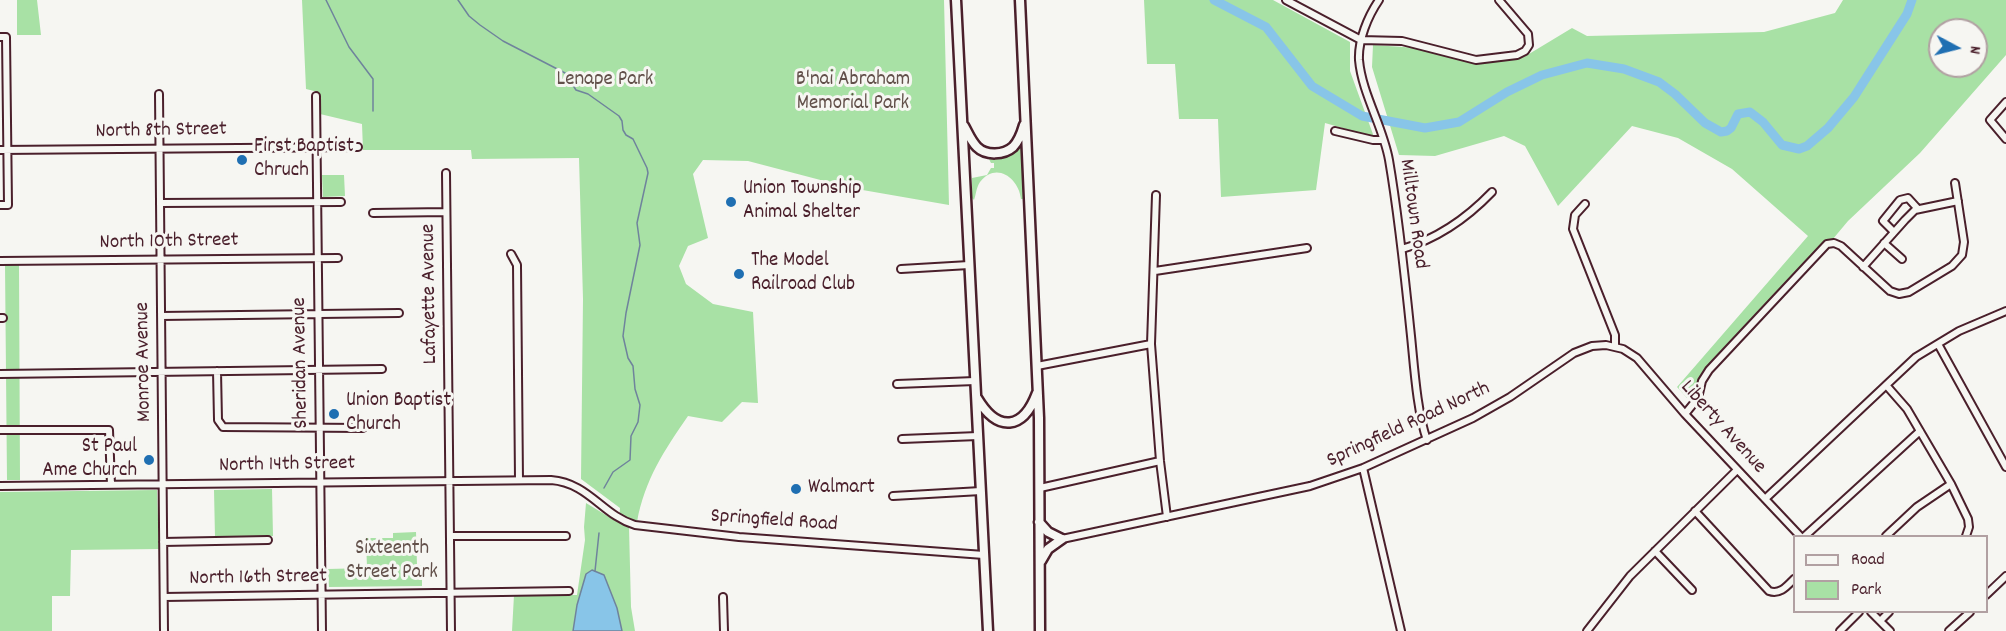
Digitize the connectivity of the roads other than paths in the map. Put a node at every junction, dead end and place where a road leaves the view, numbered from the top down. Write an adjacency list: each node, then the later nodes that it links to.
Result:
1 (956, 0): 13 (highway)
2 (1020, 0): 12 (highway)
3 (1286, 0): 7 (street)
4 (1379, 0): 7 (street, Milltown Road)
5 (1499, 0): 7 (street)
6 (3, 37): 8 (street)
7 (1361, 40): 16 (street, Milltown Road)
8 (3, 94): 20 (street)
9 (159, 94): 19 (street, Monroe Avenue)
10 (316, 96): 17 (street, Sheridan Avenue)
11 (2006, 102): 15 (street)
12 (1026, 119): 13 (highway); 55 (highway)
13 (963, 123): 44 (highway)
14 (1335, 131): 16 (street)
15 (2006, 139)
16 (1383, 140): 37 (street, Milltown Road)
17 (316, 146): 18 (street, North 8th Street); 19 (street, North 8th Street); 26 (street, Sheridan Avenue)
18 (358, 147)
19 (160, 148): 20 (street, North 8th Street); 28 (street, Monroe Avenue)
20 (4, 150): 30 (street)
21 (446, 173): 32 (street, Lafayette Avenue)
22 (1956, 183): 25 (street)
23 (1492, 192): 37 (street)
24 (1156, 195): 47 (street)
25 (1958, 201): 31 (street); 45 (street)
26 (317, 202): 27 (street); 28 (street); 40 (street, Sheridan Avenue)
27 (341, 202)
28 (160, 203): 42 (street, Monroe Avenue)
29 (1585, 204): 54 (street)
30 (0, 205)
31 (1918, 209): 34 (street); 34 (street)
32 (446, 212): 33 (street); 79 (street, Lafayette Avenue)
33 (373, 213)
34 (1894, 232): 35 (street)
35 (1884, 243): 41 (street); 45 (street)
36 (1306, 248): 47 (street)
37 (1402, 249): 73 (street, Milltown Road)
38 (511, 255): 78 (street)
39 (338, 258): 40 (street, North 10th Street)
40 (318, 259): 42 (street, North 10th Street); 50 (street, Sheridan Avenue)
41 (1902, 259)
42 (161, 260): 43 (street, North 10th Street); 51 (street, Monroe Avenue)
43 (0, 261)
44 (969, 265): 46 (street); 61 (highway)
45 (1863, 267): 66 (street)
46 (901, 268)
47 (1155, 271): 52 (street)
48 (2006, 311): 53 (street)
49 (399, 313): 50 (street)
50 (318, 314): 51 (street); 57 (street, Sheridan Avenue)
51 (161, 315): 59 (street, Monroe Avenue)
52 (1151, 344): 55 (street); 74 (street)
53 (1938, 344): 63 (street); 75 (street)
54 (1615, 346): 66 (street, Liberty Avenue); 73 (street, Springfield Road North)
55 (1037, 366): 64 (highway)
56 (382, 369): 57 (street)
57 (319, 370): 58 (street); 67 (street, Sheridan Avenue)
58 (217, 371): 59 (street); 67 (street)
59 (162, 372): 60 (street); 81 (street, Monroe Avenue)
60 (0, 374)
61 (975, 381): 62 (street); 65 (highway)
62 (897, 384)
63 (1886, 386): 70 (street); 89 (street)
64 (1038, 390): 65 (highway); 86 (highway)
65 (975, 395): 71 (highway)
66 (1685, 414): 77 (street, Liberty Avenue)
67 (320, 428): 68 (street); 80 (street, Sheridan Avenue)
68 (363, 428)
69 (0, 430): 83 (street)
70 (1920, 431): 82 (street); 94 (street)
71 (978, 436): 72 (street); 87 (highway)
72 (902, 439)
73 (1426, 440): 76 (street, Springfield Road North)
74 (1160, 461): 86 (street); 91 (street)
75 (2006, 466)
76 (1363, 468): 91 (street, Springfield Road North); 125 (street)
77 (1737, 470): 89 (street, Liberty Avenue); 90 (street)
78 (519, 480): 79 (street, North 14th Street); 84 (street, North 14th Street)
79 (449, 481): 80 (street, North 14th Street); 97 (street, Lafayette Avenue)
80 (320, 482): 81 (street, North 14th Street); 111 (street, Sheridan Avenue)
81 (163, 484): 83 (street, North 14th Street); 101 (street, Monroe Avenue)
82 (1951, 484): 95 (street); 96 (street)
83 (111, 485): 85 (street, North 14th Street)
84 (574, 485): 103 (street, Springfield Road)
85 (0, 486)
86 (1040, 488): 92 (highway)
87 (981, 491): 88 (street); 103 (highway)
88 (893, 496)
89 (1765, 498): 93 (street, Liberty Avenue)
90 (1695, 511): 102 (street); 106 (street)
91 (1167, 517): 99 (street, Springfield Road North)
92 (1039, 522): 99 (highway); 104 (highway)
93 (1798, 535)
94 (1807, 535)
95 (1888, 535)
96 (1967, 535)
97 (450, 536): 98 (street); 109 (street, Lafayette Avenue)
98 (566, 536)
99 (1062, 539): 104 (highway)
100 (268, 540): 101 (street)
101 (164, 542): 112 (street, Monroe Avenue)
102 (1655, 551): 107 (street); 126 (street)
103 (984, 555): 123 (highway)
104 (1039, 564): 124 (highway)
105 (2006, 576): 110 (street)
106 (1793, 580)
107 (1692, 590)
108 (569, 591): 109 (street, North 16th Street)
109 (451, 593): 111 (street, North 16th Street); 121 (street, Lafayette Avenue)
110 (1988, 593)
111 (322, 595): 112 (street, North 16th Street); 120 (street, Sheridan Avenue)
112 (164, 597): 119 (street, Monroe Avenue)
113 (723, 597): 122 (street)
114 (1857, 613): 127 (street)
115 (1872, 613): 118 (street)
116 (1888, 613): 118 (street)
117 (1969, 613): 129 (street)
118 (1880, 621): 128 (street)
119 (164, 631)
120 (322, 631)
121 (451, 631)
122 (724, 631)
123 (988, 631)
124 (1040, 631)
125 (1401, 631)
126 (1587, 631)
127 (1840, 631)
128 (1890, 631)
129 (1950, 631)

